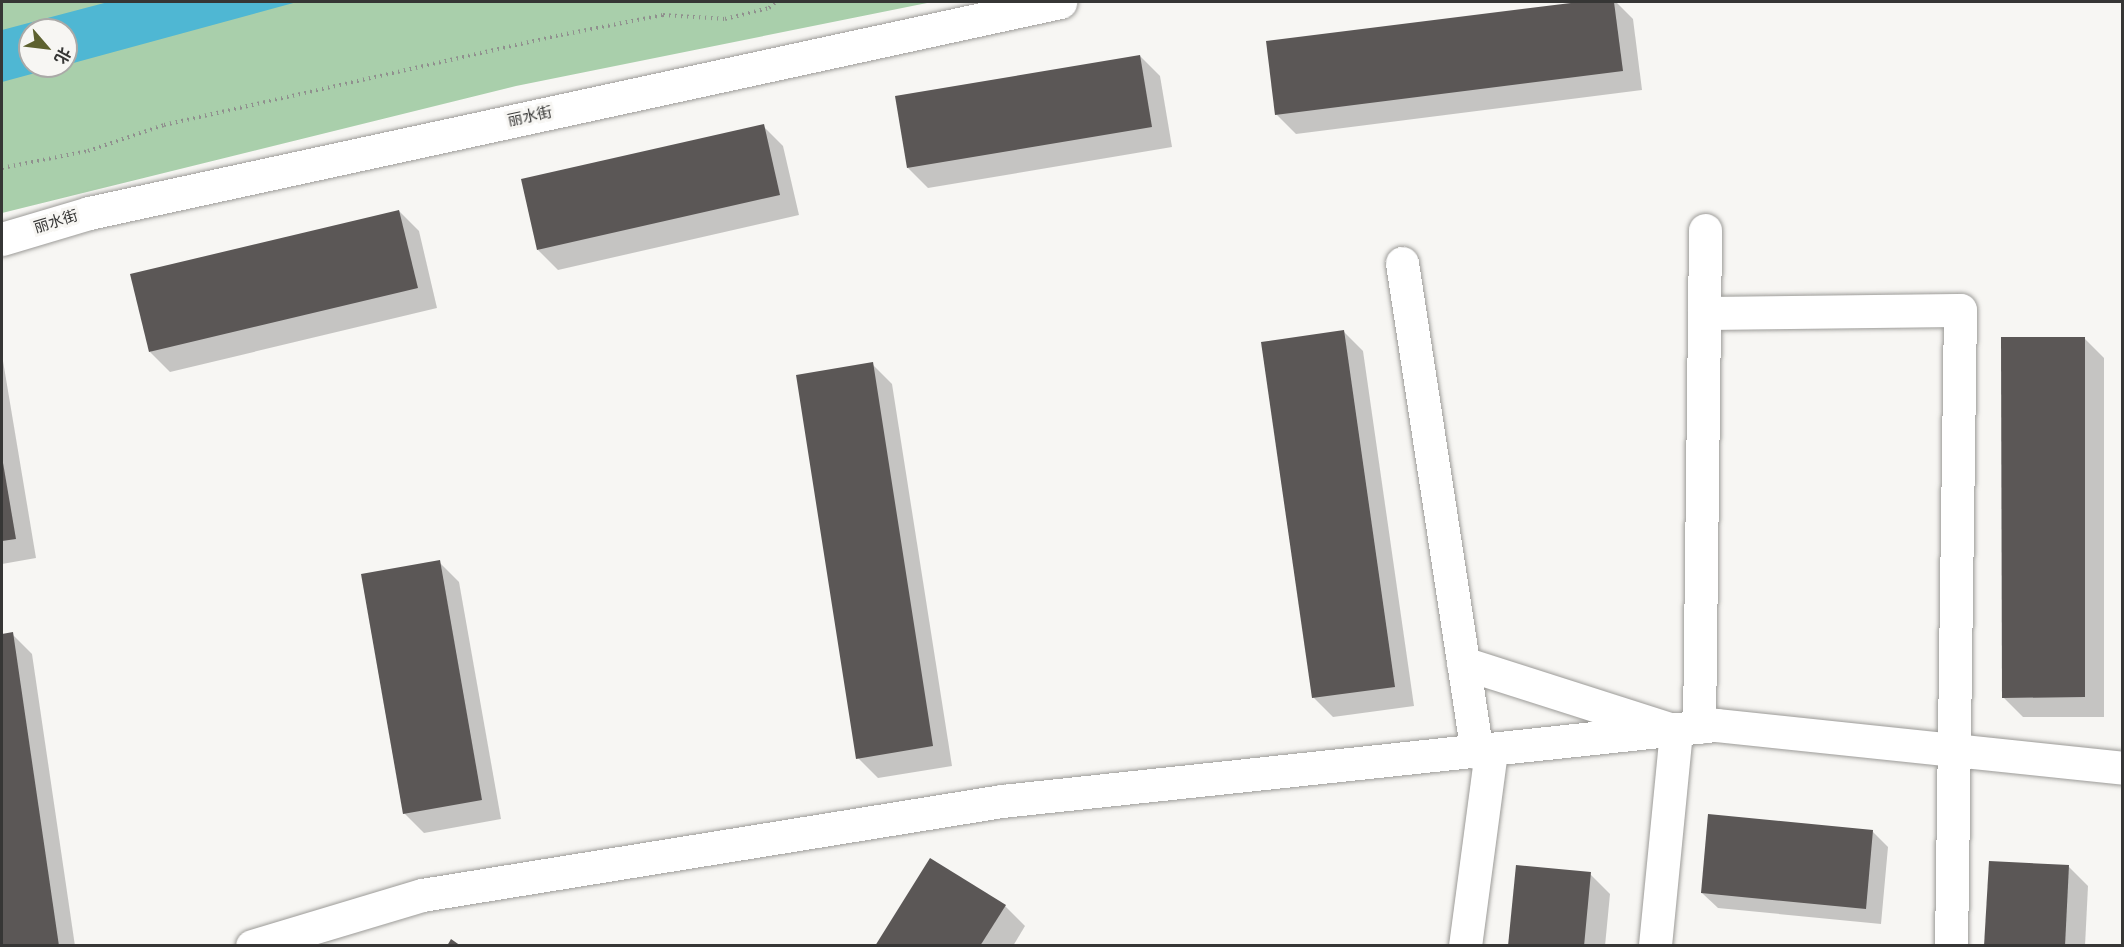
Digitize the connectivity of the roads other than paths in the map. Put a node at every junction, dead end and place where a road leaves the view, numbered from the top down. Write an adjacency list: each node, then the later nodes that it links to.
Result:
1 (1060, 2): 3 (street, 丽水街)
2 (1705, 230): 5 (street)
3 (2, 239)
4 (1402, 263): 6 (street)
5 (1704, 313): 7 (street); 13 (street)
6 (1463, 663): 7 (street); 8 (street)
7 (1687, 729): 8 (street); 9 (street); 12 (street)
8 (1484, 752): 10 (street); 11 (street)
9 (2122, 768)
10 (252, 945)
11 (1465, 945)
12 (1654, 945)
13 (1951, 945)

